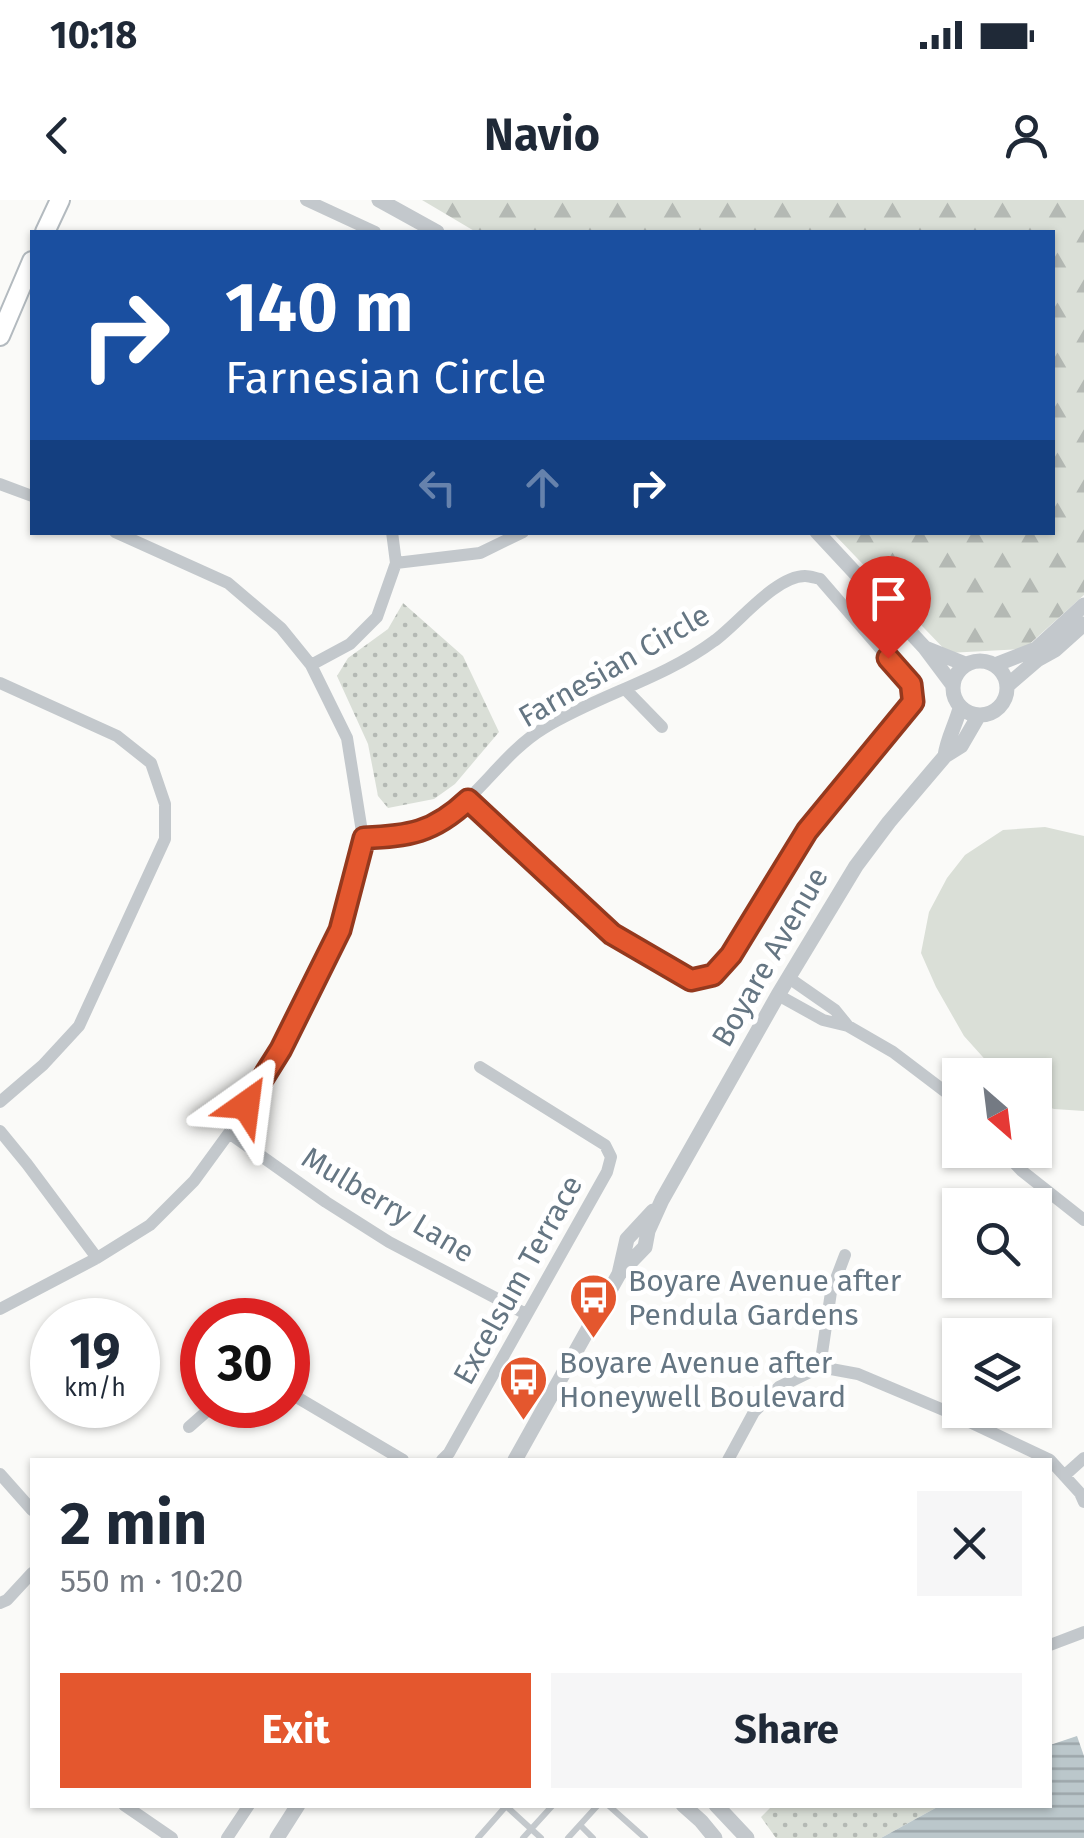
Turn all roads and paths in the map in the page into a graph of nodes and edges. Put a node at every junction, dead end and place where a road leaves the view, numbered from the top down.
1 (59, 200) edge
2 (306, 200) edge
3 (379, 200) edge
4 (46, 230) edge
5 (371, 230) edge
6 (433, 230) edge
7 (30, 266) edge
8 (0, 336) edge
9 (2, 482) edge
10 (30, 495) edge
11 (122, 535) edge
12 (392, 535) edge
13 (516, 535) edge
14 (819, 535) edge
15 (396, 563) junction
16 (1084, 605) edge
17 (1084, 624) edge
18 (926, 648) junction
19 (966, 664) junction
20 (310, 665) junction
21 (995, 665) junction
22 (0, 683) edge
23 (952, 684) junction
24 (1008, 685) junction
25 (625, 689) junction
26 (960, 708) junction
27 (979, 716) junction
28 (662, 728) dead end
29 (946, 756) junction
30 (468, 800) junction
31 (364, 838) junction
32 (789, 978) junction
33 (778, 994) junction
34 (848, 1026) junction
35 (480, 1067) dead end
36 (942, 1089) edge
37 (0, 1102) edge
38 (0, 1131) edge
39 (229, 1132) junction
40 (1019, 1168) edge
41 (1084, 1220) edge
42 (845, 1255) dead end
43 (97, 1258) junction
44 (0, 1309) edge
45 (526, 1314) junction
46 (820, 1367) junction
47 (310, 1405) edge
48 (942, 1409) edge
49 (983, 1428) edge
50 (400, 1458) edge
51 (445, 1458) edge
52 (517, 1458) edge
53 (729, 1458) edge
54 (1046, 1458) edge
55 (1084, 1458) edge
56 (1052, 1462) edge
57 (0, 1474) edge
58 (1065, 1475) junction
59 (1084, 1502) edge
60 (30, 1508) edge
61 (30, 1574) edge
62 (0, 1603) edge
63 (1084, 1632) edge
64 (1052, 1644) edge
65 (128, 1808) edge
66 (247, 1808) edge
67 (296, 1808) edge
68 (505, 1808) edge
69 (509, 1808) edge
70 (550, 1808) edge
71 (595, 1808) edge
72 (611, 1808) edge
73 (687, 1808) edge
74 (719, 1808) edge
75 (580, 1825) junction
76 (531, 1829) junction
77 (172, 1838) edge
78 (228, 1838) edge
79 (277, 1838) edge
80 (478, 1838) edge
81 (523, 1838) edge
82 (541, 1838) edge
83 (568, 1838) edge
84 (594, 1838) edge
85 (646, 1838) edge
86 (715, 1838) edge
87 (747, 1838) edge

1 - 4 main road
2 - 5 street
3 - 6 street
7 - 8 main road
9 - 10 street
11 - 20 street
12 - 15 street
13 - 15 street
14 - 18 street
15 - 20 street
16 - 21 street
17 - 24 street
18 - 19 street
18 - 23 street
19 - 21 street
19 - 23 street
20 - 31 street
21 - 24 street
22 - 37 street
23 - 26 street
24 - 27 street
25 - 28 street
25 - 30 street, Farnesian Circle
25 - 30 street, Farnesian Circle
26 - 27 street
26 - 29 street, Boyare Avenue
27 - 29 street, Boyare Avenue
29 - 32 street, Boyare Avenue
30 - 31 street, Farnesian Circle
31 - 39 street
32 - 33 street, Boyare Avenue
32 - 34 street
33 - 34 street
33 - 52 street, Boyare Avenue
34 - 36 street
35 - 45 street, Excelsum Terrace
38 - 43 street
39 - 43 street
39 - 45 street, Mulberry Lane
40 - 41 street
42 - 46 street
43 - 44 street
45 - 51 street, Excelsum Terrace
46 - 48 street
46 - 53 street
47 - 50 street
49 - 54 street
55 - 58 street
56 - 58 street
57 - 60 street
58 - 59 street
61 - 62 street
63 - 64 street
65 - 77 street
66 - 78 street
67 - 79 street
68 - 80 lane
69 - 76 lane
70 - 76 lane
71 - 75 lane
72 - 85 lane
73 - 86 street
74 - 87 street
75 - 83 lane
75 - 84 lane
76 - 81 lane
76 - 82 lane

